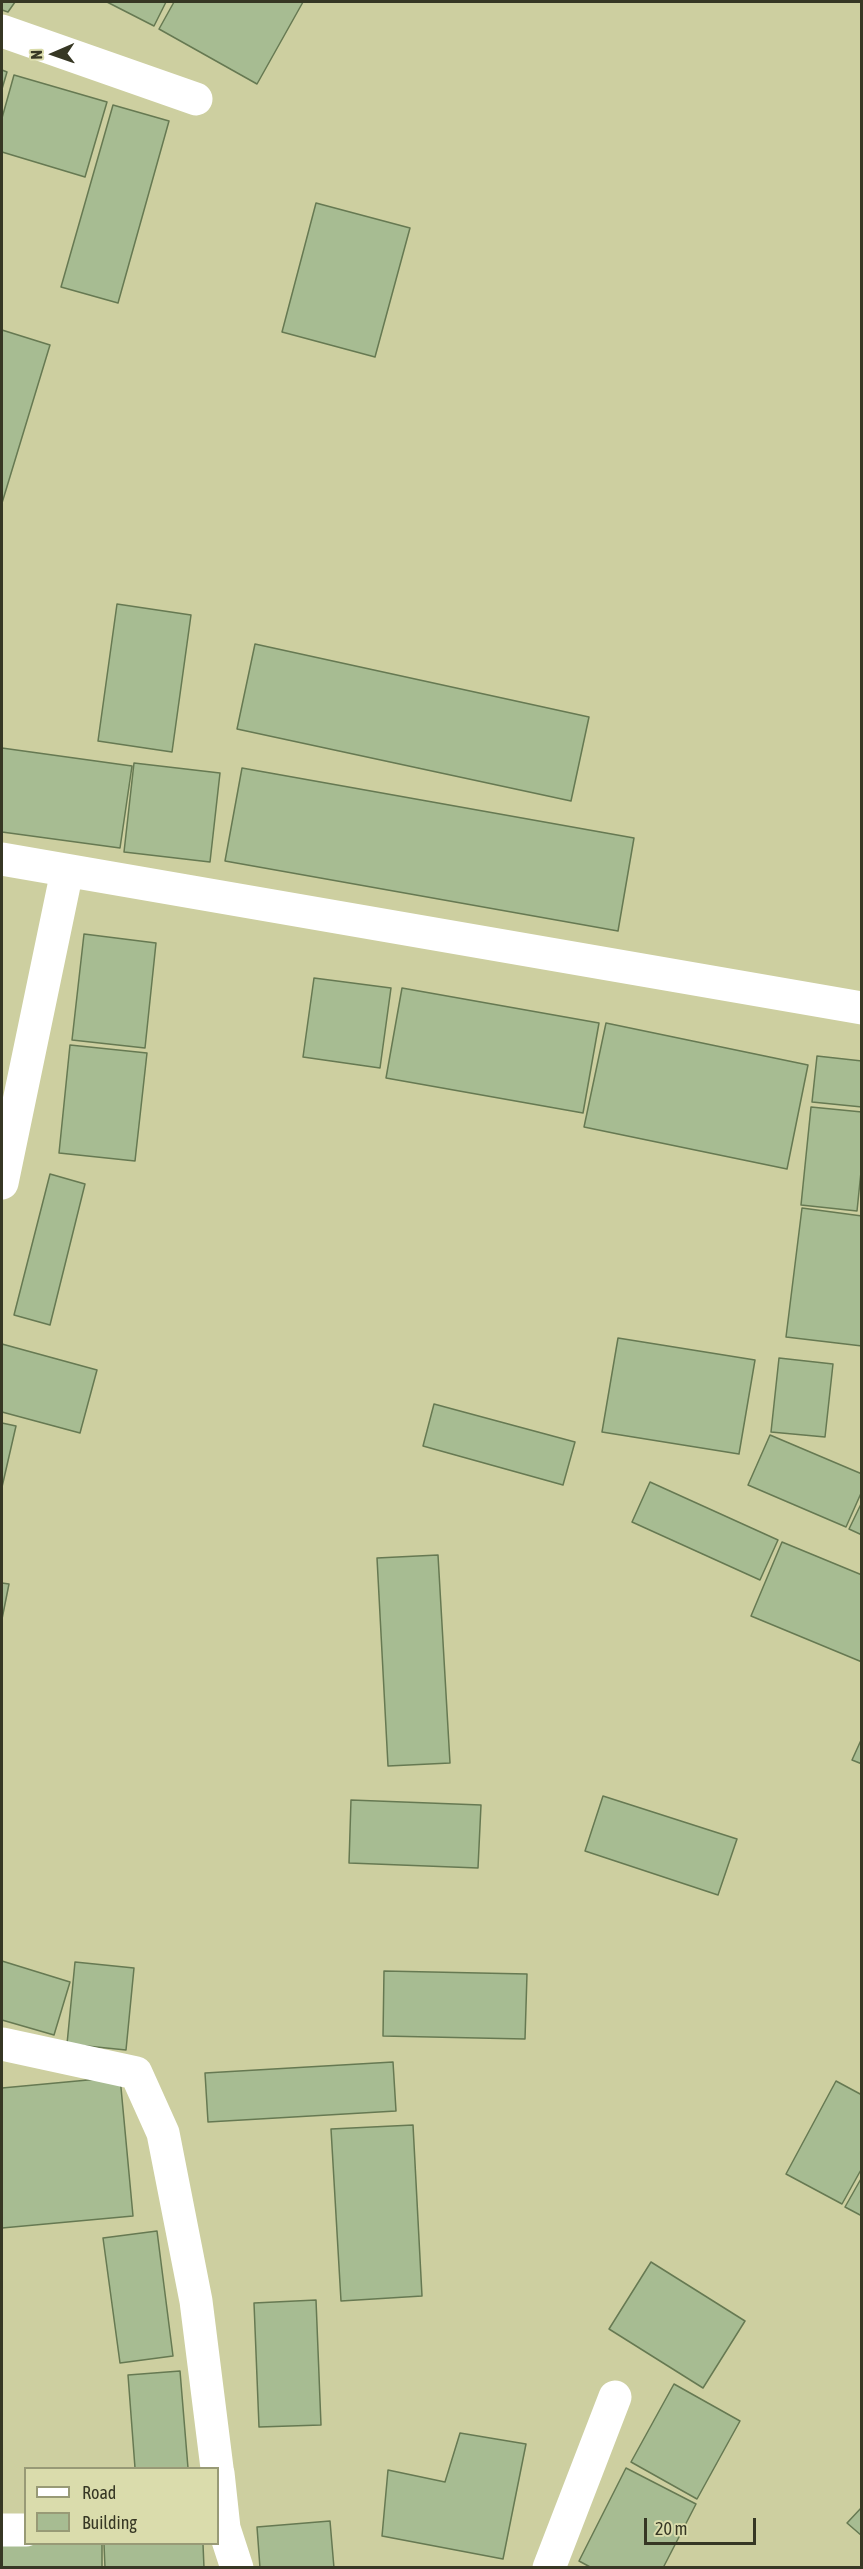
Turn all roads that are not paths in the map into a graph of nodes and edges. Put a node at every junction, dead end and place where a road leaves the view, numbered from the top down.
1 (2, 31) edge
2 (196, 99) dead end
3 (2, 859) edge
4 (67, 872) junction
5 (861, 1008) edge
6 (2, 1183) edge
7 (2, 2044) edge
8 (615, 2397) dead end
9 (217, 2467) edge
10 (219, 2491) edge
11 (221, 2528) edge
12 (24, 2529) edge
13 (2, 2530) edge
14 (237, 2568) edge
15 (549, 2568) edge

1 - 2 street
3 - 4 street
4 - 5 street
4 - 6 street
7 - 9 street
8 - 15 street
10 - 11 street
11 - 14 street
12 - 13 street

